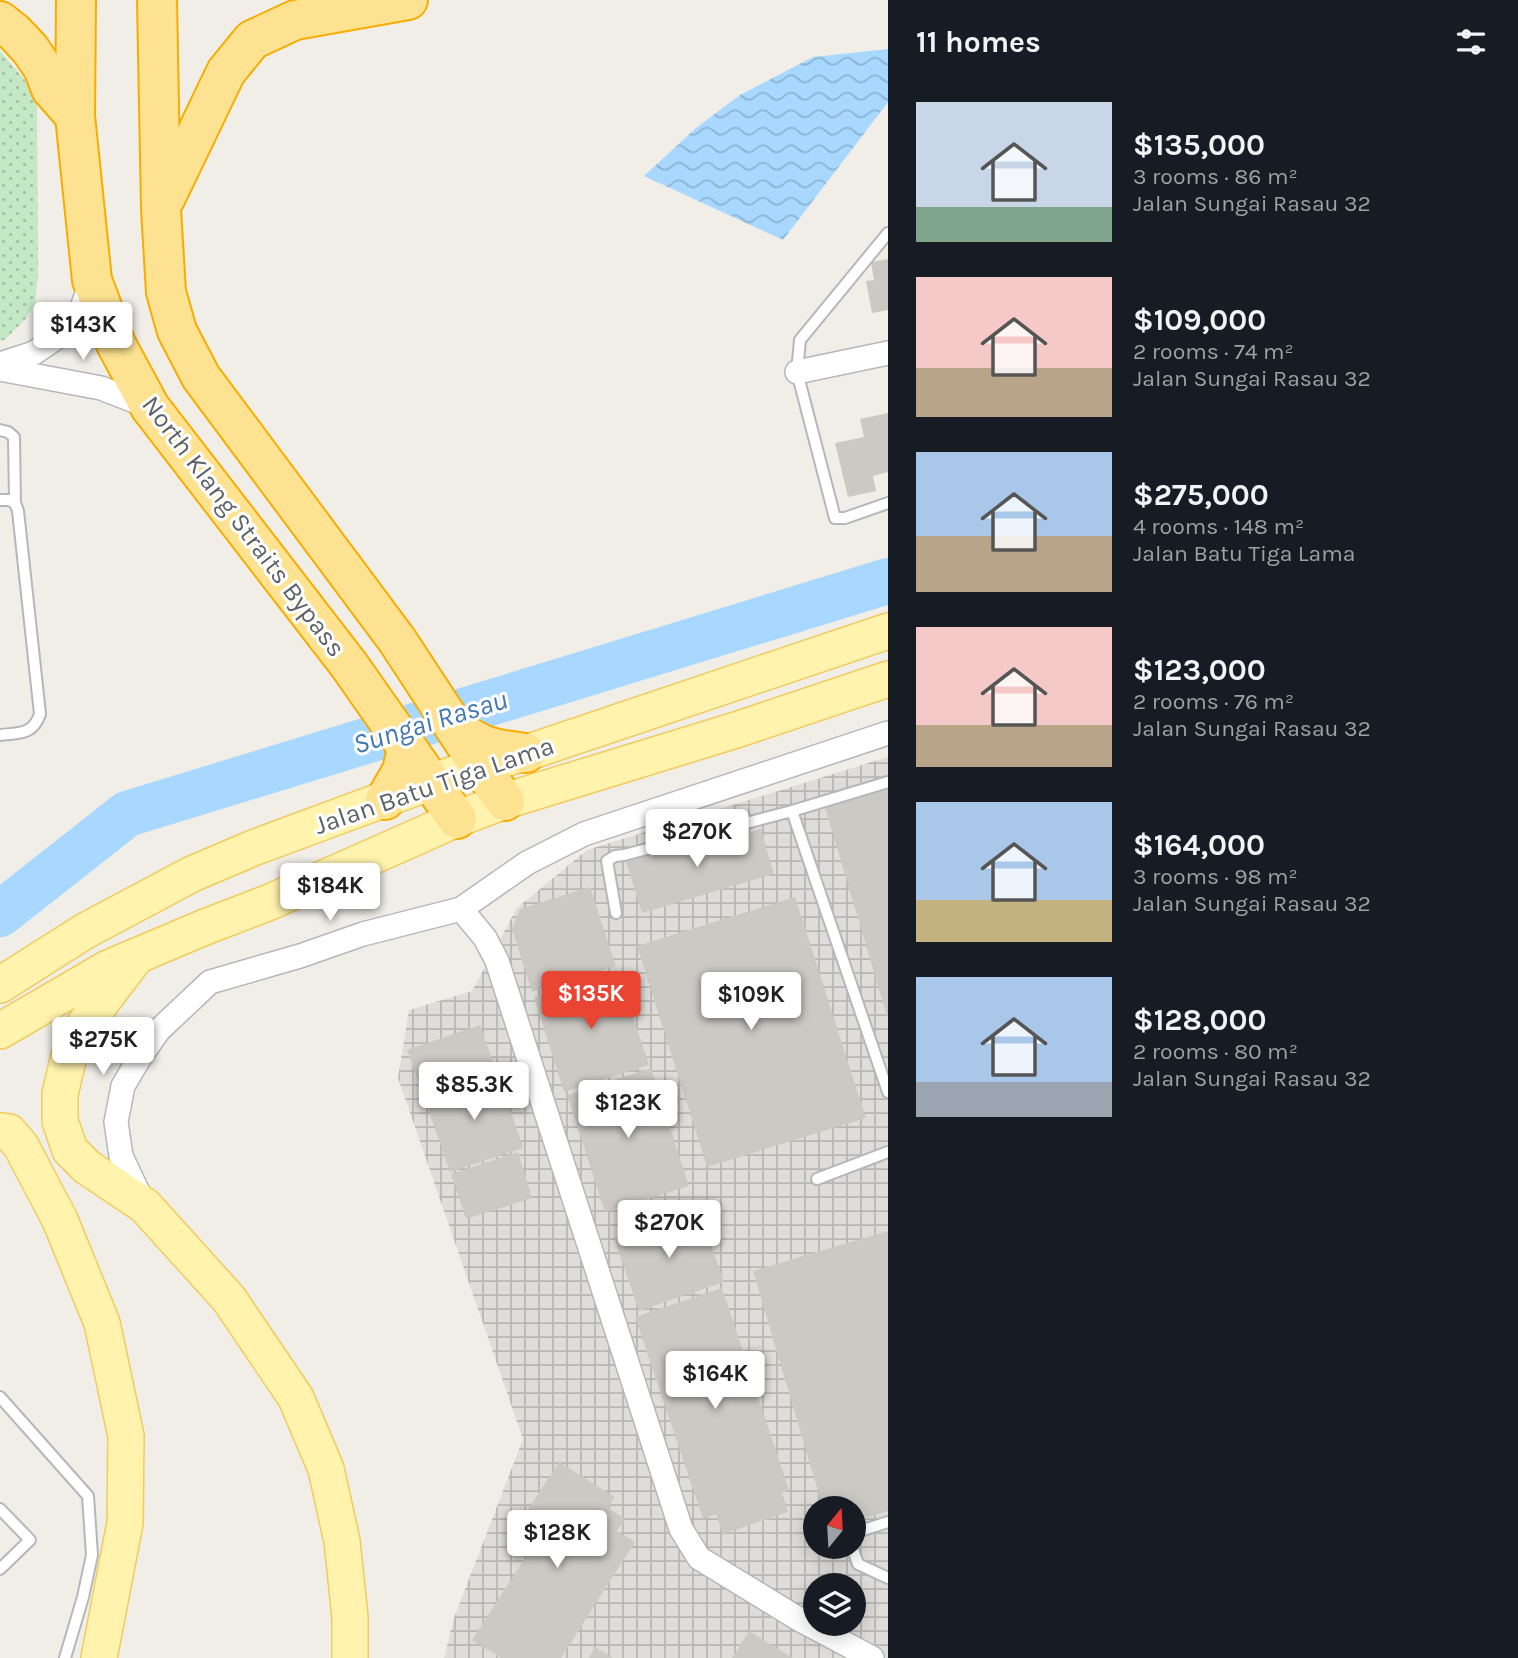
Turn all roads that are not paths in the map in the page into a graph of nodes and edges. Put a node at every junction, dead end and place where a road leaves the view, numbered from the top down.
1 (76, 0) edge
2 (157, 0) edge
3 (408, 0) edge
4 (0, 21) edge
5 (75, 116) junction
6 (161, 209) junction
7 (888, 233) edge
8 (92, 280) junction
9 (888, 353) edge
10 (0, 363) edge
11 (0, 369) edge
12 (797, 372) junction
13 (150, 407) junction
14 (0, 430) edge
15 (0, 500) edge
16 (15, 503) junction
17 (888, 503) edge
18 (888, 631) edge
19 (888, 679) edge
20 (888, 733) edge
21 (0, 735) edge
22 (468, 744) junction
23 (526, 753) joint
24 (408, 773) junction
25 (888, 782) edge
26 (505, 801) junction
27 (792, 811) junction
28 (457, 819) junction
29 (461, 909) junction
30 (616, 913) dead end
31 (137, 956) junction
32 (0, 985) edge
33 (0, 1031) edge
34 (888, 1092) edge
35 (0, 1130) edge
36 (888, 1152) edge
37 (817, 1179) dead end
38 (145, 1206) junction
39 (0, 1396) edge
40 (0, 1509) edge
41 (888, 1522) edge
42 (866, 1529) edge
43 (856, 1559) edge
44 (0, 1569) edge
45 (888, 1578) edge
46 (65, 1658) edge
47 (99, 1658) edge
48 (351, 1658) edge
49 (872, 1658) edge

1 - 5 highway, North Klang Straits Bypass
2 - 6 highway, North Klang Straits Bypass
3 - 6 highway
4 - 5 highway
5 - 8 highway, North Klang Straits Bypass
6 - 22 highway, North Klang Straits Bypass
7 - 12 lane
8 - 10 street
8 - 13 highway, North Klang Straits Bypass
9 - 12 street
11 - 13 street
12 - 17 lane
13 - 24 highway, North Klang Straits Bypass
14 - 16 lane
15 - 16 lane
16 - 21 lane
18 - 23 main road, Jalan Batu Tiga Lama
19 - 26 main road, Jalan Batu Tiga Lama
20 - 29 street
22 - 23 highway
22 - 24 main road, Jalan Batu Tiga Lama
22 - 26 highway, North Klang Straits Bypass
24 - 28 highway, North Klang Straits Bypass
24 - 32 main road, Jalan Batu Tiga Lama
25 - 27 lane
26 - 28 main road, Jalan Batu Tiga Lama
27 - 30 lane
27 - 34 lane
28 - 31 main road, Jalan Batu Tiga Lama
29 - 38 street
29 - 49 street
31 - 33 main road, Jalan Batu Tiga Lama
31 - 38 main road
35 - 47 main road
36 - 37 lane
38 - 48 main road
39 - 46 lane
40 - 44 lane
41 - 42 lane
43 - 45 lane

